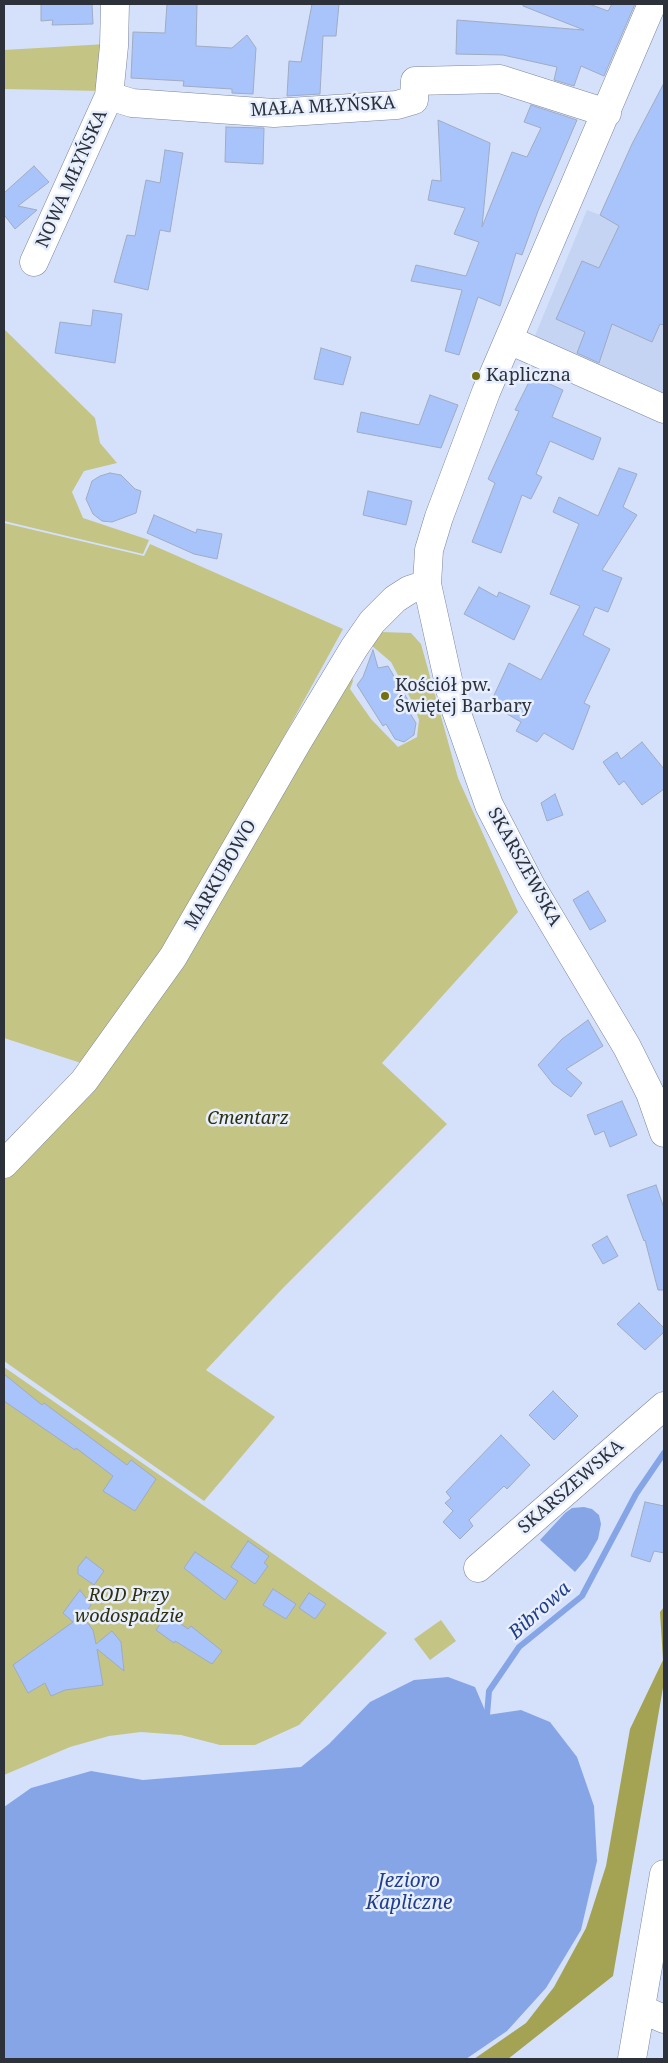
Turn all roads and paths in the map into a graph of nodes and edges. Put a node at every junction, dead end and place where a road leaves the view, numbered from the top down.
1 (115, 4) edge
2 (652, 4) edge
3 (109, 96) junction
4 (607, 113) junction
5 (34, 262) dead end
6 (509, 340) junction
7 (664, 408) edge
8 (427, 584) junction
9 (664, 1133) edge
10 (4, 1164) edge
11 (664, 1406) edge
12 (478, 1568) dead end
13 (664, 1874) edge
14 (653, 2014) edge
15 (632, 2059) edge

1 - 3 street
2 - 4 street
3 - 4 street, MAŁA MŁYŃSKA
3 - 5 street, NOWA MŁYŃSKA
4 - 6 street
6 - 7 street
6 - 8 street
8 - 9 street, SKARSZEWSKA
8 - 10 street, MARKUBOWO
11 - 12 street, SKARSZEWSKA
13 - 14 street
14 - 15 street

